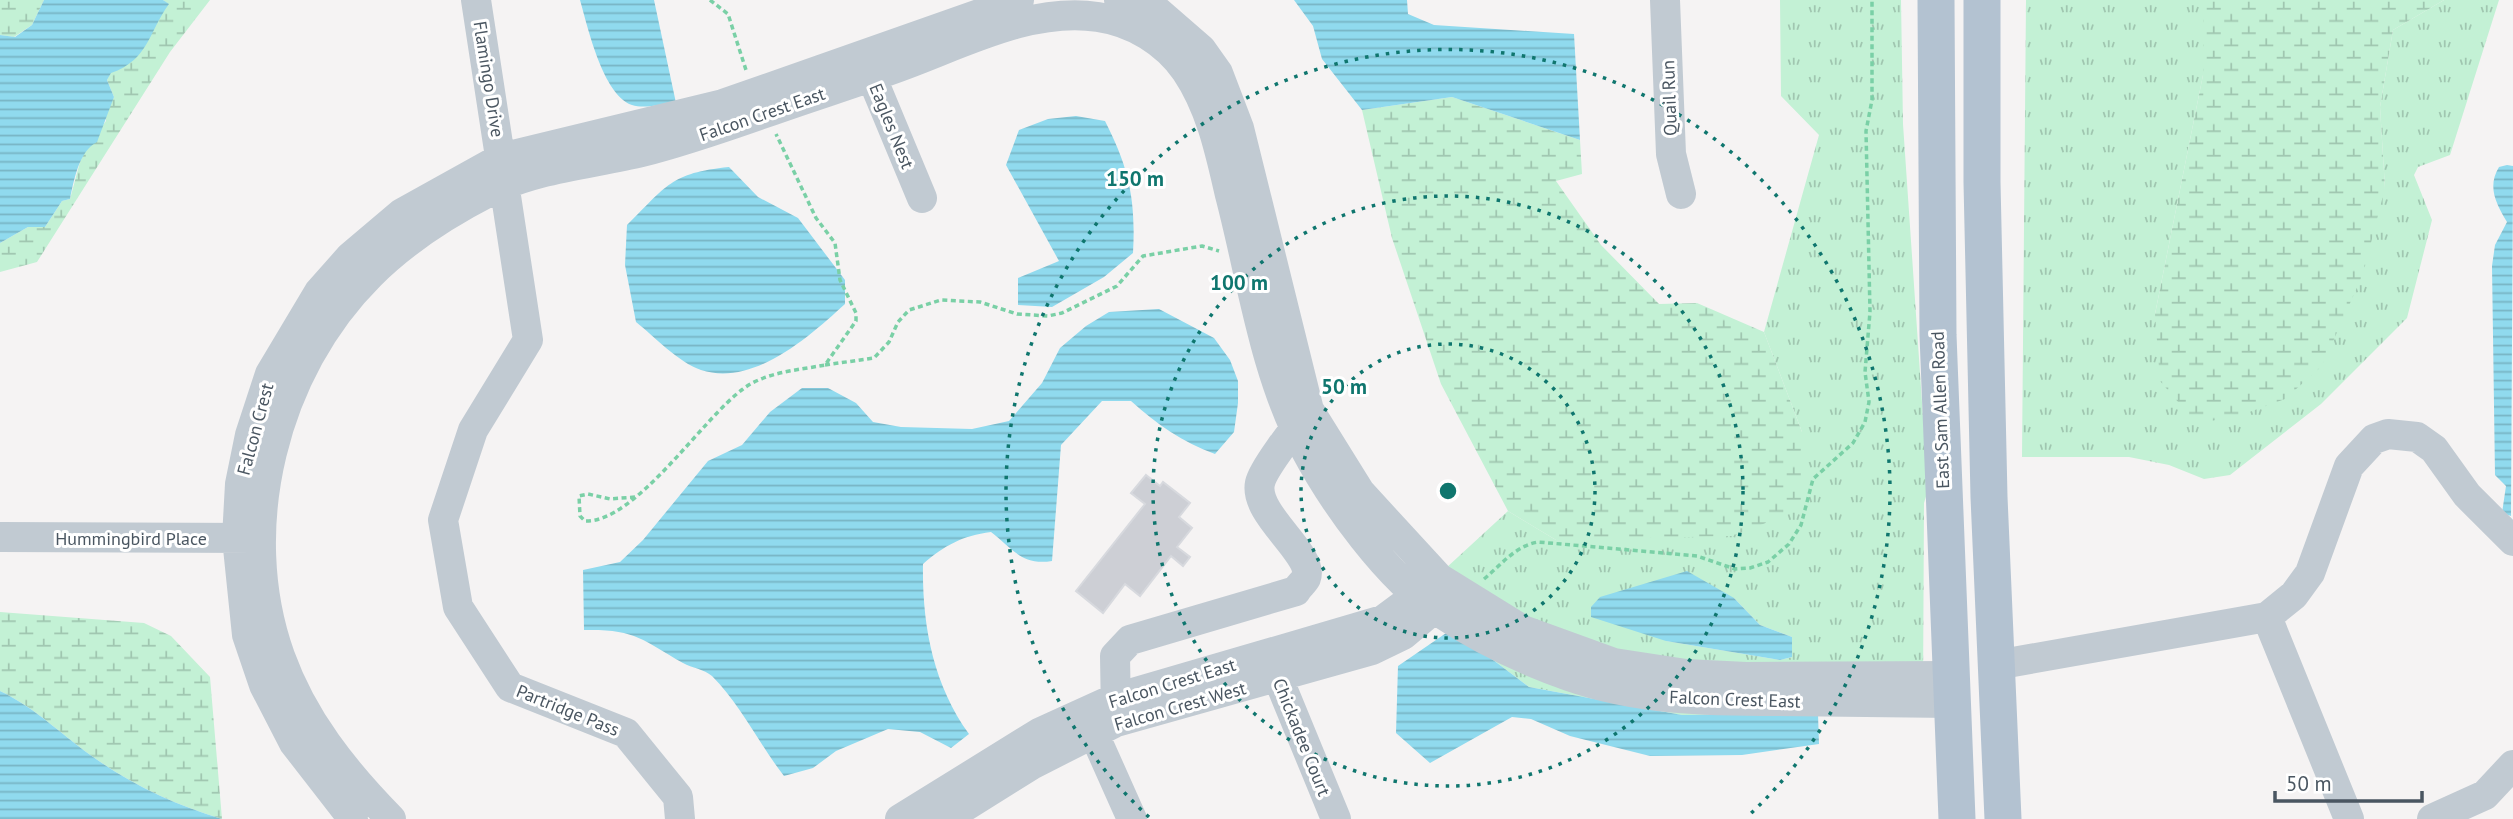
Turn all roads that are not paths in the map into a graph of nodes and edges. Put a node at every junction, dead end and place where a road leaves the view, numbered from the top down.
1 (477, 0) edge
2 (1119, 0) edge
3 (1665, 0) edge
4 (1936, 0) edge
5 (1982, 0) edge
6 (1016, 6) edge
7 (1153, 13) edge
8 (867, 65) junction
9 (503, 171) junction
10 (1681, 194) dead end
11 (1243, 196) junction
12 (922, 198) dead end
13 (1302, 419) junction
14 (0, 537) edge
15 (249, 538) junction
16 (2513, 541) edge
17 (1441, 593) junction
18 (2267, 617) junction
19 (1996, 665) junction
20 (1273, 666) junction
21 (1952, 689) junction
22 (1102, 717) junction
23 (306, 737) junction
24 (2513, 765) edge
25 (353, 819) edge
26 (391, 819) edge
27 (680, 819) edge
28 (900, 819) edge
29 (945, 819) edge
30 (1132, 819) edge
31 (1336, 819) edge
32 (1957, 819) edge
33 (2003, 819) edge
34 (2349, 819) edge
35 (2432, 819) edge

1 - 9 street, Flamingo Drive
2 - 7 street, Falcon Crest East
3 - 10 street, Quail Run
4 - 21 main road, East Sam Allen Road
5 - 19 main road
6 - 7 street, Falcon Crest East
6 - 8 street, Falcon Crest East
7 - 11 street, Falcon Crest East
8 - 9 street, Falcon Crest East
8 - 12 street, Eagles Nest
9 - 15 street, Falcon Crest
9 - 27 street, Partridge Pass
11 - 13 street, Falcon Crest East
11 - 13 street, Falcon Crest East
13 - 17 street, Falcon Crest East
13 - 22 street
14 - 15 street, Hummingbird Place
15 - 23 street, Falcon Crest
16 - 18 street
17 - 20 street, Falcon Crest West
17 - 21 street, Falcon Crest East
18 - 19 street
18 - 34 street
19 - 33 main road
20 - 22 street, Falcon Crest West
20 - 31 street, Chickadee Court
21 - 32 main road, East Sam Allen Road
22 - 28 street
22 - 29 street, Falcon Crest West
22 - 30 street
23 - 25 street, Falcon Crest
23 - 26 street
24 - 35 street

